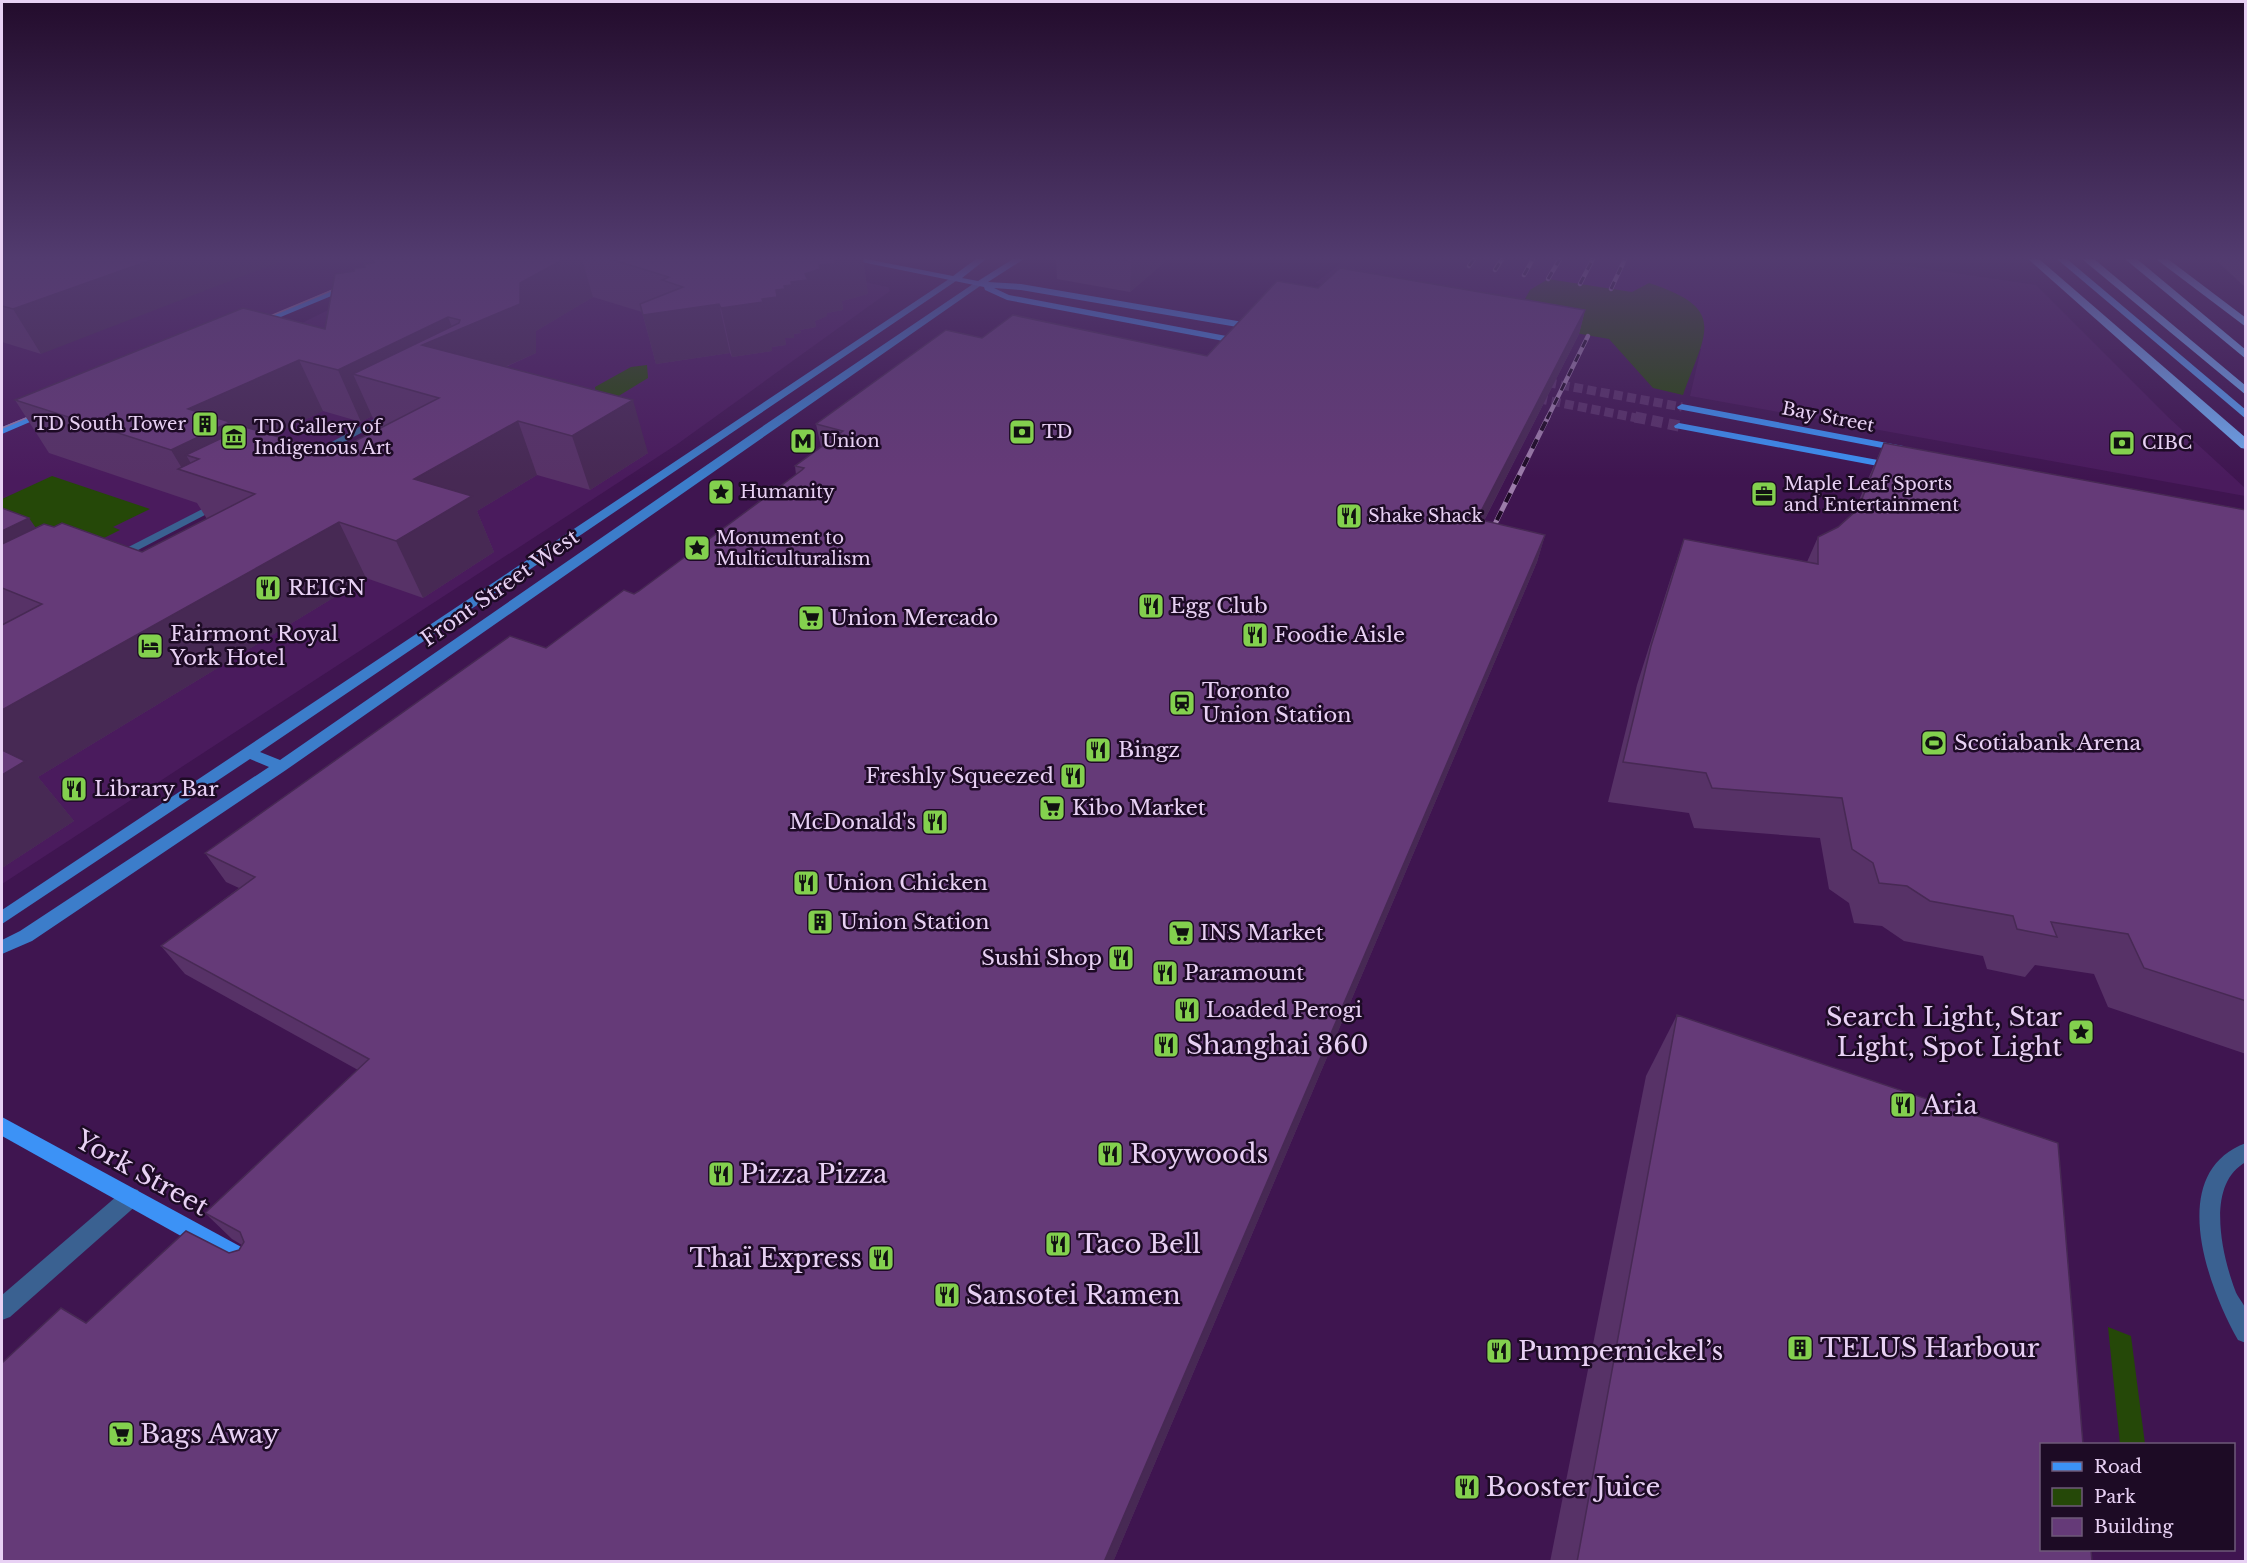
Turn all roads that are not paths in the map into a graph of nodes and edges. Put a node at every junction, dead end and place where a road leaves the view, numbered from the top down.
1 (875, 332) edge
2 (909, 332) edge
3 (1191, 332) edge
4 (2116, 332) edge
5 (2146, 332) edge
6 (2174, 332) edge
7 (2217, 332) edge
8 (1234, 340) edge
9 (2246, 356) edge
10 (2246, 392) edge
11 (407, 406) edge
12 (1682, 407) tunnel mouth
13 (55, 409) edge
14 (2246, 416) edge
15 (744, 419) junction
16 (770, 426) junction
17 (1679, 426) tunnel mouth
18 (2, 431) edge
19 (2246, 445) edge
20 (1909, 451) edge
21 (298, 463) edge
22 (1902, 467) edge
23 (234, 496) edge
24 (106, 562) edge
25 (417, 641) junction
26 (447, 651) junction
27 (248, 753) junction
28 (281, 766) junction
29 (2, 918) edge
30 (2, 947) edge
31 (2, 1126) edge
32 (2246, 1152) edge
33 (131, 1197) junction
34 (257, 1267) edge
35 (2, 1310) edge
36 (2246, 1332) edge

1 - 15 main road, Front Street West
2 - 16 main road, Front Street West
3 - 8 main road
4 - 19 highway
5 - 14 highway
6 - 10 highway
7 - 9 highway
11 - 21 street
12 - 20 main road, Bay Street
13 - 18 main road
15 - 16 main road
15 - 25 main road, Front Street West
16 - 26 main road, Front Street West
17 - 22 main road, Bay Street
23 - 24 street
25 - 26 main road
25 - 27 main road, Front Street West
26 - 28 main road, Front Street West
27 - 28 main road
27 - 29 main road, Front Street West
28 - 30 main road, Front Street West
31 - 33 main road, York Street
32 - 36 street
33 - 34 main road, York Street
33 - 35 street

